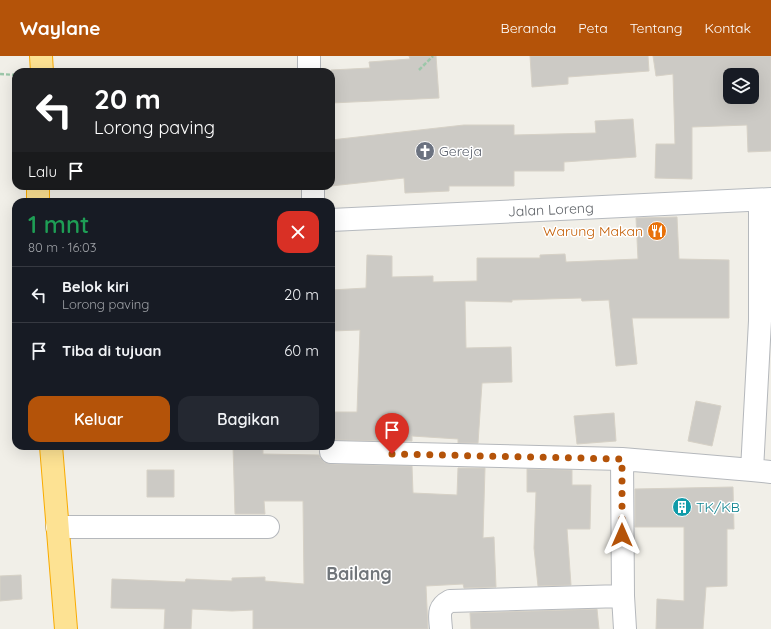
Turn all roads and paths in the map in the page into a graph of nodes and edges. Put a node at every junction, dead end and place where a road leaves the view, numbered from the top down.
1 (41, 56) edge
2 (309, 56) edge
3 (433, 56) edge
4 (42, 68) edge
5 (310, 68) edge
6 (419, 70) dead end
7 (0, 74) edge
8 (12, 75) edge
9 (766, 200) edge
10 (335, 220) edge
11 (51, 450) edge
12 (331, 452) dead end
13 (622, 459) junction
14 (761, 471) edge
15 (57, 527) junction
16 (268, 527) dead end
17 (623, 596) junction
18 (66, 629) edge
19 (441, 629) edge
20 (625, 629) edge

1 - 4 highway
2 - 5 street
3 - 6 path
7 - 8 path
9 - 10 street, Jalan Loreng
9 - 14 street
11 - 15 highway
12 - 13 street
13 - 14 street
13 - 17 street
15 - 16 street
15 - 18 highway
17 - 19 street
17 - 20 street

